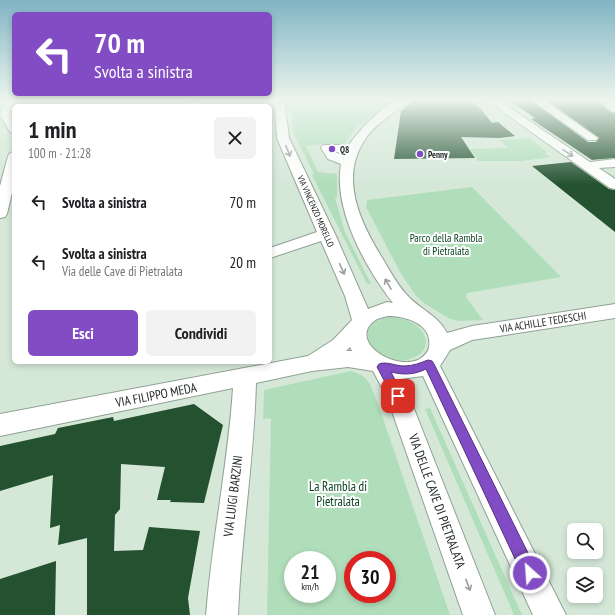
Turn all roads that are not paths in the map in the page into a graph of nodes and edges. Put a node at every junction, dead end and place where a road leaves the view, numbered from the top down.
1 (282, 128) edge
2 (370, 128) edge
3 (532, 128) edge
4 (577, 128) edge
5 (12, 129) edge
6 (1, 130) edge
7 (592, 138) dead end
8 (12, 161) edge
9 (615, 163) edge
10 (587, 166) junction
11 (4, 183) edge
12 (615, 185) edge
13 (0, 214) edge
14 (327, 234) junction
15 (272, 252) edge
16 (615, 311) edge
17 (422, 318) junction
18 (359, 325) junction
19 (472, 333) junction
20 (434, 355) junction
21 (312, 363) junction
22 (379, 365) junction
23 (245, 377) junction
24 (0, 425) edge
25 (222, 615) edge
26 (479, 615) edge
27 (550, 615) edge

1 -> 14 street, VIA VINCENZO MORELLO
17 -> 2 street
3 -> 10 street
4 - 7 street
5 - 6 street
8 - 11 street
9 - 10 street
10 - 12 street
11 - 13 street
14 - 15 street
14 -> 18 street, VIA VINCENZO MORELLO
16 - 19 street, VIA ACHILLE TEDESCHI
17 - 18 street
17 - 19 street, VIA ACHILLE TEDESCHI
17 - 20 street
18 - 21 street, VIA FILIPPO MEDA
18 - 22 street
19 - 20 street, VIA ACHILLE TEDESCHI
20 - 22 street
20 - 27 street
21 - 22 street, VIA FILIPPO MEDA
21 - 23 street, VIA FILIPPO MEDA
22 -> 26 street, VIA DELLE CAVE DI PIETRALATA
23 - 24 street, VIA FILIPPO MEDA
23 - 25 street, VIA LUIGI BARZINI

